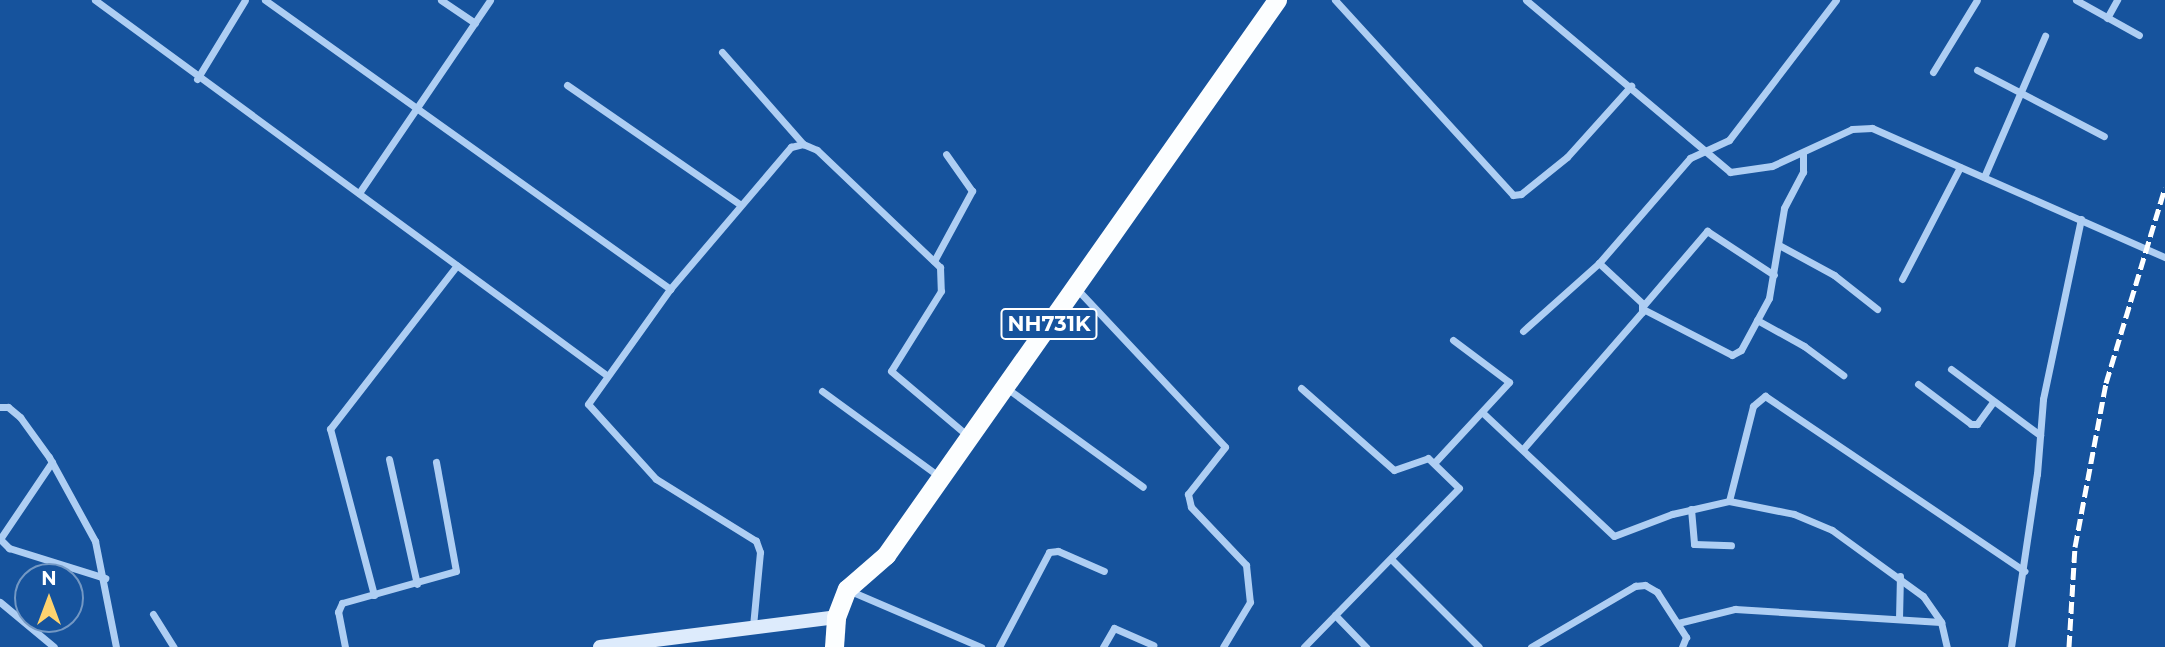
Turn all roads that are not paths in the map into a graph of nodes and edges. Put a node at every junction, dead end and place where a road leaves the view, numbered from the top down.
1 (95, 0) edge
2 (246, 0) edge
3 (265, 0) edge
4 (441, 0) edge
5 (490, 0) edge
6 (1277, 0) edge
7 (1335, 0) edge
8 (1526, 0) edge
9 (1836, 0) edge
10 (2076, 0) edge
11 (2117, 0) edge
12 (1974, 1) edge
13 (2107, 18) junction
14 (475, 23) junction
15 (2139, 35) dead end
16 (2045, 36) dead end
17 (722, 52) dead end
18 (1977, 71) dead end
19 (1933, 72) dead end
20 (197, 79) junction
21 (567, 85) dead end
22 (1631, 86) junction
23 (2019, 93) junction
24 (417, 108) junction
25 (2104, 136) dead end
26 (803, 144) junction
27 (1706, 152) junction
28 (1803, 153) junction
29 (946, 154) dead end
30 (1960, 167) junction
31 (1984, 177) junction
32 (359, 193) junction
33 (741, 205) junction
34 (2081, 219) junction
35 (1779, 244) junction
36 (2165, 257) edge
37 (934, 261) junction
38 (1599, 263) junction
39 (457, 265) junction
40 (1774, 275) junction
41 (1902, 279) dead end
42 (1074, 286) junction
43 (670, 289) junction
44 (1643, 307) junction
45 (1877, 309) dead end
46 (1757, 320) junction
47 (1523, 331) dead end
48 (1453, 340) dead end
49 (1951, 369) dead end
50 (605, 374) junction
51 (1843, 375) dead end
52 (1918, 384) dead end
53 (1004, 386) junction
54 (1301, 388) dead end
55 (822, 391) dead end
56 (1993, 402) junction
57 (0, 407) edge
58 (1484, 414) junction
59 (2040, 435) junction
60 (968, 436) junction
61 (1523, 449) junction
62 (388, 459) dead end
63 (52, 462) junction
64 (436, 462) dead end
65 (1435, 462) junction
66 (940, 478) junction
67 (1143, 487) dead end
68 (1729, 500) junction
69 (1692, 509) junction
70 (0, 539) edge
71 (1731, 545) dead end
72 (1391, 559) junction
73 (2024, 571) junction
74 (1104, 572) dead end
75 (1900, 576) junction
76 (105, 578) junction
77 (417, 584) junction
78 (847, 589) junction
79 (374, 595) junction
80 (0, 602) edge
81 (153, 614) dead end
82 (1335, 615) junction
83 (836, 617) junction
84 (1899, 619) junction
85 (1941, 622) junction
86 (1678, 624) junction
87 (753, 626) junction
88 (1153, 645) dead end
89 (54, 647) edge
90 (116, 647) edge
91 (174, 647) edge
92 (345, 647) edge
93 (600, 647) edge
94 (834, 647) edge
95 (981, 647) edge
96 (999, 647) edge
97 (1103, 647) edge
98 (1223, 647) edge
99 (1304, 647) edge
100 (1366, 647) edge
101 (1479, 647) edge
102 (1531, 647) edge
103 (1682, 647) edge
104 (1947, 647) edge
105 (2011, 647) edge

1 - 20 street
2 - 20 street
3 - 24 street
4 - 14 street
5 - 14 street
6 - 42 highway, NH731K
7 - 22 street
8 - 22 street
9 - 27 street
10 - 13 street
11 - 13 street
12 - 19 street
13 - 15 street
14 - 24 street
16 - 23 street
17 - 26 street
18 - 23 street
20 - 32 street
21 - 33 street
22 - 27 street
23 - 25 street
23 - 31 street
24 - 32 street
24 - 43 street
26 - 33 street
26 - 37 street
27 - 28 street
27 - 38 street
28 - 30 street
28 - 35 street
29 - 37 street
30 - 31 street
30 - 41 street
31 - 34 street
32 - 39 street
33 - 43 street
34 - 36 street
34 - 59 street
35 - 40 street
35 - 45 street
37 - 60 street
38 - 44 street
38 - 47 street
39 - 50 street
39 - 79 street
40 - 44 street
40 - 46 street
42 - 53 highway, NH731K
42 - 98 street
43 - 50 street
44 - 46 street
44 - 61 street
46 - 51 street
48 - 58 street
49 - 56 street
50 - 87 street
52 - 56 street
53 - 60 highway, NH731K
53 - 67 street
54 - 65 street
55 - 66 street
56 - 59 street
57 - 63 street
58 - 61 street
58 - 65 street
59 - 73 street
60 - 66 highway, NH731K
61 - 69 street
62 - 77 street
63 - 70 street
63 - 76 street
64 - 77 street
65 - 72 street
66 - 78 highway, NH731K
68 - 69 street
68 - 73 street
68 - 75 street
69 - 71 street
70 - 76 street
72 - 82 street
72 - 101 street
73 - 105 street
74 - 96 street
75 - 84 street
75 - 85 street
76 - 90 street
77 - 79 street
78 - 83 highway
78 - 95 street
79 - 92 street
80 - 89 street
81 - 91 street
82 - 99 street
82 - 100 street
83 - 87 main road
83 - 94 highway
84 - 85 street
84 - 86 street
85 - 104 street
86 - 102 street
86 - 103 street
87 - 93 main road
88 - 97 street

